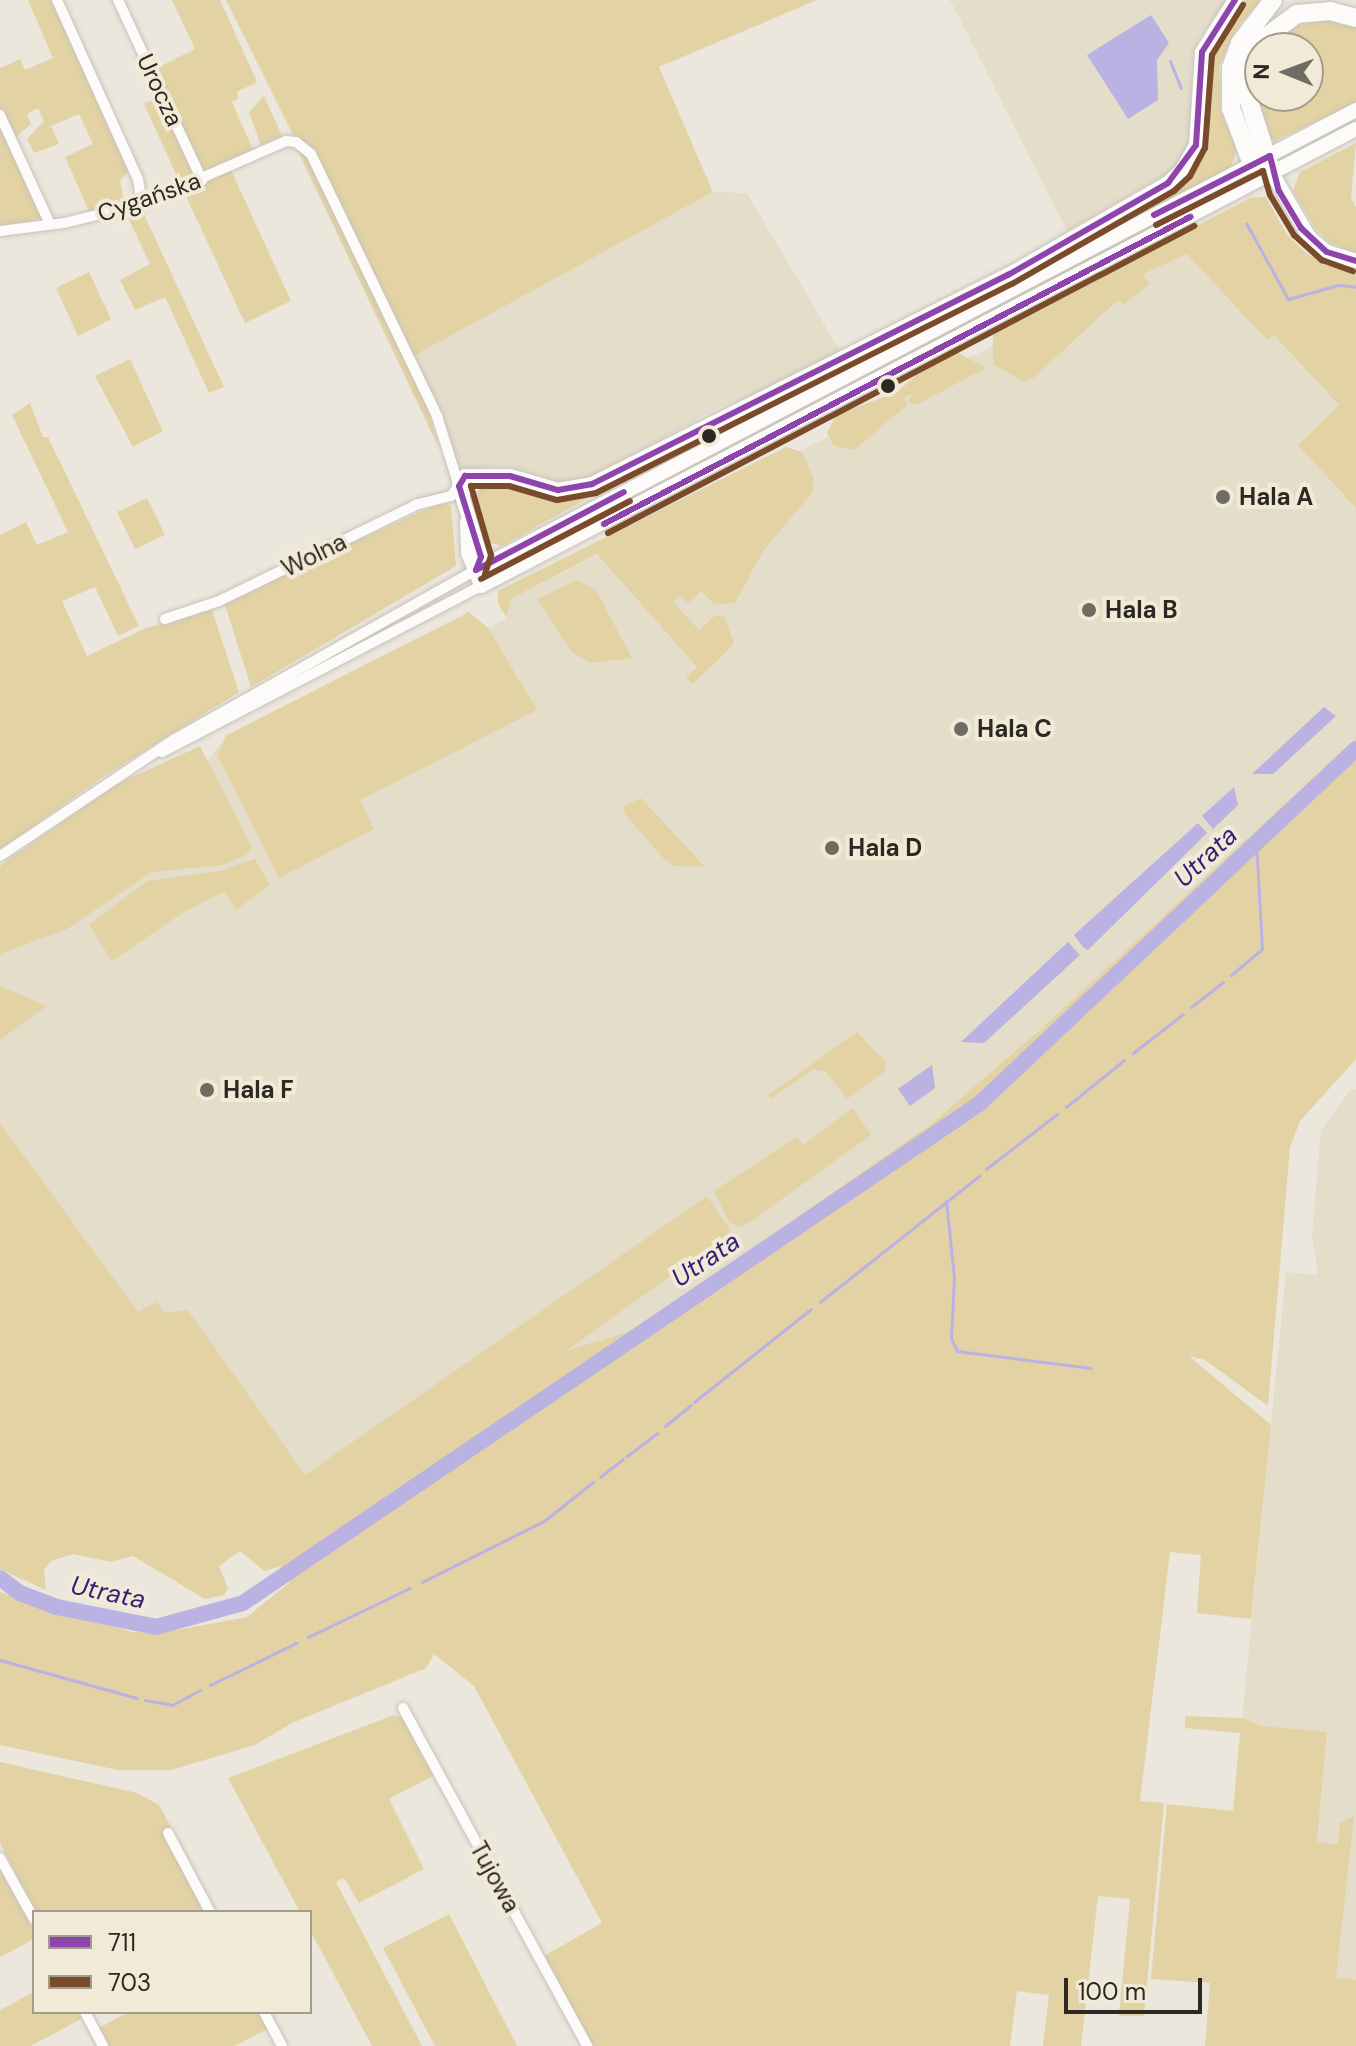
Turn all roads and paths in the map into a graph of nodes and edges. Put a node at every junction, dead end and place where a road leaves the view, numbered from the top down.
1 (57, 0) edge
2 (118, 0) edge
3 (1235, 0) edge
4 (1273, 0) edge
5 (1356, 18) edge
6 (1356, 110) edge
7 (0, 115) edge
8 (1356, 129) edge
9 (1252, 164) junction
10 (1271, 165) junction
11 (202, 180) junction
12 (142, 204) junction
13 (50, 224) junction
14 (0, 231) edge
15 (1356, 261) edge
16 (459, 486) junction
17 (476, 570) junction
18 (481, 586) junction
19 (165, 619) dead end
20 (160, 752) junction
21 (0, 856) edge
22 (403, 1708) dead end
23 (168, 1833) dead end
24 (0, 1858) edge
25 (209, 1910) edge
26 (32, 1915) edge
27 (86, 2014) edge
28 (265, 2014) edge
29 (103, 2046) edge
30 (282, 2046) edge
31 (587, 2046) edge

1 - 12 street
2 - 11 street, Urocza
3 - 16 street
4 - 9 highway
5 - 10 highway
6 - 10 street
7 - 13 street
8 - 10 street
9 - 10 street
9 - 17 street
10 - 15 street
10 - 18 street
11 - 12 street, Cygańska
11 - 16 street, Cygańska
12 - 13 street, Cygańska
13 - 14 street, Cygańska
16 - 17 street
16 - 19 street, Wolna
17 - 18 street
17 - 20 street
18 - 20 street
20 - 21 street
22 - 31 street, Tujowa
23 - 25 street
24 - 26 street
27 - 29 street
28 - 30 street

